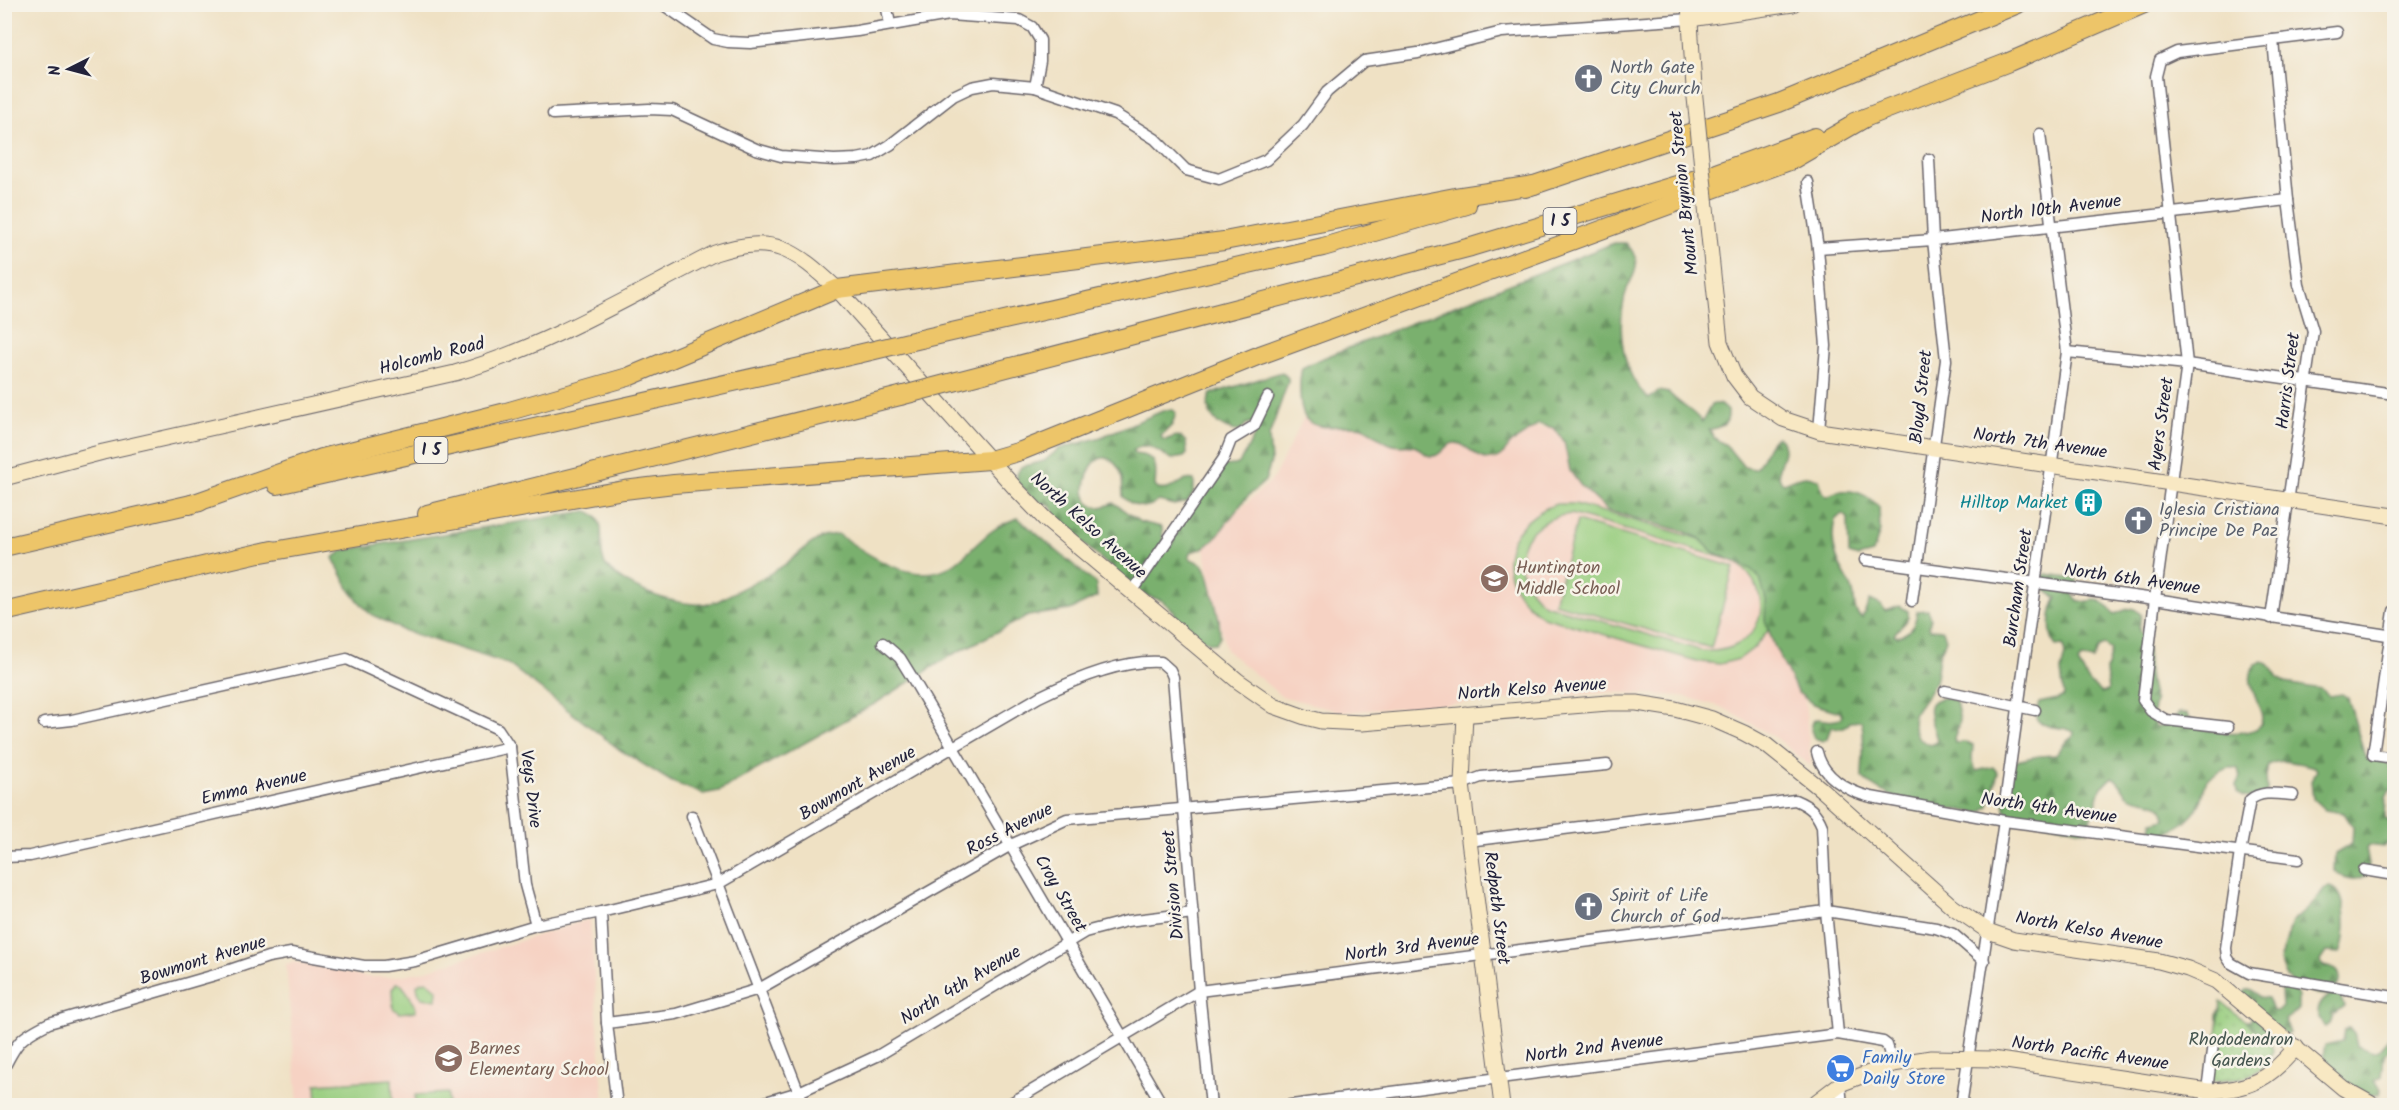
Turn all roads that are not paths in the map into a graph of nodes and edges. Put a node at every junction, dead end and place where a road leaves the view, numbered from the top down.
1 (662, 4) edge
2 (886, 4) edge
3 (1793, 4) edge
4 (2018, 4) edge
5 (2144, 4) edge
6 (1689, 12) edge
7 (890, 24) junction
8 (2337, 32) dead end
9 (2273, 40) junction
10 (1035, 87) junction
11 (553, 114) dead end
12 (1865, 118) junction
13 (2040, 134) dead end
14 (1929, 159) dead end
15 (1808, 183) dead end
16 (1534, 185) junction
17 (2288, 200) junction
18 (2172, 213) junction
19 (2051, 226) junction
20 (1933, 240) junction
21 (1818, 248) junction
22 (837, 289) junction
23 (1720, 342) joint
24 (2067, 352) junction
25 (2187, 364) junction
26 (2308, 381) junction
27 (2394, 394) edge
28 (1268, 397) dead end
29 (1819, 431) junction
30 (1934, 448) junction
31 (990, 459) junction
32 (2053, 465) junction
33 (4, 478) edge
34 (2171, 482) junction
35 (2290, 499) junction
36 (189, 505) junction
37 (2394, 516) edge
38 (4, 547) edge
39 (262, 553) junction
40 (1865, 560) dead end
41 (1918, 567) junction
42 (2036, 584) junction
43 (1132, 592) junction
44 (2155, 599) junction
45 (1912, 601) dead end
46 (2394, 611) edge
47 (4, 612) edge
48 (2271, 618) junction
49 (2393, 636) edge
50 (883, 644) dead end
51 (1165, 665) joint
52 (1945, 691) dead end
53 (2018, 706) junction
54 (2035, 710) dead end
55 (1465, 714) junction
56 (44, 723) dead end
57 (2228, 727) dead end
58 (510, 747) junction
59 (953, 748) junction
60 (1817, 752) dead end
61 (2394, 758) edge
62 (1607, 765) dead end
63 (1462, 784) junction
64 (2293, 795) dead end
65 (2006, 796) dead end
66 (1184, 808) junction
67 (693, 816) dead end
68 (2004, 821) junction
69 (1468, 841) junction
70 (1011, 845) junction
71 (2240, 852) junction
72 (4, 857) edge
73 (2298, 859) dead end
74 (2364, 870) dead end
75 (2394, 875) edge
76 (718, 884) junction
77 (1826, 911) junction
78 (601, 912) junction
79 (1193, 913) junction
80 (536, 925) junction
81 (1988, 931) junction
82 (1068, 941) junction
83 (1482, 956) junction
84 (1984, 961) junction
85 (759, 989) junction
86 (1199, 991) junction
87 (2394, 997) edge
88 (607, 1023) junction
89 (1838, 1034) junction
90 (1123, 1036) junction
91 (2213, 1043) dead end
92 (2296, 1047) junction
93 (1969, 1057) junction
94 (1893, 1064) junction
95 (4, 1068) edge
96 (1499, 1078) junction
97 (1840, 1084) junction
98 (799, 1092) junction
99 (2206, 1098) edge
100 (617, 1106) edge
101 (752, 1106) edge
102 (804, 1106) edge
103 (1006, 1106) edge
104 (1163, 1106) edge
105 (1211, 1106) edge
106 (1284, 1106) edge
107 (1502, 1106) edge
108 (1811, 1106) edge
109 (1842, 1106) edge
110 (1961, 1106) edge
111 (2375, 1106) edge

1 - 7 street
2 - 7 street
3 - 6 street
4 - 16 highway, I 5
5 - 12 highway, I 5
6 - 10 street
6 - 23 street, Mount Brynion Street, bridge
7 - 10 street
8 - 9 street
9 - 17 street, Harris Street
9 - 18 street, Ayers Street
10 - 11 street
12 - 31 highway
12 - 39 highway, I 5, bridge
13 - 19 street, Burcham Street
14 - 20 street, Bloyd Street
15 - 21 street
16 - 22 highway
16 - 36 highway, I 5, bridge
17 - 18 street, North 10th Avenue
17 - 26 street, Harris Street
18 - 19 street, North 10th Avenue
18 - 25 street, Ayers Street
19 - 20 street, North 10th Avenue
19 - 24 street, Burcham Street
20 - 21 street, North 10th Avenue
20 - 30 street, Bloyd Street
21 - 29 street
22 - 31 street, North Kelso Avenue
22 - 33 street, Holcomb Road
22 - 36 highway
23 - 29 street, North 7th Avenue
24 - 25 street
24 - 32 street, Burcham Street
25 - 26 street
25 - 34 street, Ayers Street
26 - 27 street
26 - 35 street, Harris Street
28 - 43 street
29 - 30 street, North 7th Avenue
30 - 32 street, North 7th Avenue
30 - 41 street, Bloyd Street
31 - 39 highway
31 - 43 street, North Kelso Avenue
32 - 34 street, North 7th Avenue
32 - 42 street, Burcham Street
34 - 35 street, North 7th Avenue
34 - 44 street, Ayers Street
35 - 37 street, North 7th Avenue
35 - 48 street, Harris Street
36 - 38 highway, I 5
39 - 47 highway, I 5
40 - 41 street, North 6th Avenue
41 - 42 street, North 6th Avenue
41 - 45 street, Bloyd Street
42 - 44 street, North 6th Avenue
42 - 53 street, Burcham Street
43 - 55 street, North Kelso Avenue
44 - 48 street, North 6th Avenue
44 - 57 street, Ayers Street
46 - 49 street
48 - 49 street, North 6th Avenue
49 - 61 street
50 - 59 street, Croy Street
51 - 59 street, Bowmont Avenue
51 - 66 street, Division Street
52 - 53 street
53 - 54 street
53 - 65 street, Burcham Street
55 - 63 street, Redpath Street
55 - 81 street, North Kelso Avenue
56 - 58 street, Veys Drive
58 - 72 street, Emma Avenue
58 - 80 street, Veys Drive
59 - 70 street, Croy Street
59 - 76 street, Bowmont Avenue
60 - 68 street, North 4th Avenue
62 - 63 street, Ross Avenue
63 - 66 street, Ross Avenue
63 - 69 street, Redpath Street
64 - 71 street
66 - 70 street, Ross Avenue
66 - 79 street, Division Street
67 - 76 street
68 - 71 street, North 4th Avenue
68 - 81 street
69 - 77 street
69 - 83 street, Redpath Street
70 - 82 street, Croy Street
70 - 85 street, Ross Avenue
71 - 73 street, North 4th Avenue
71 - 87 street
74 - 75 street
76 - 78 street, Bowmont Avenue
76 - 85 street
77 - 83 street, North 3rd Avenue
77 - 84 street, North 3rd Avenue
77 - 89 street
78 - 80 street, Bowmont Avenue
78 - 88 street
79 - 82 street, North 4th Avenue
79 - 86 street, Division Street
80 - 95 street, Bowmont Avenue
81 - 84 street
81 - 92 street, North Kelso Avenue
82 - 90 street, Croy Street
82 - 98 street, North 4th Avenue
83 - 86 street, North 3rd Avenue
83 - 96 street, Redpath Street
84 - 93 street
85 - 88 street, Ross Avenue
85 - 98 street
86 - 90 street, North 3rd Avenue
86 - 105 street, Division Street
88 - 100 street
89 - 94 street, North 2nd Avenue
89 - 96 street, North 2nd Avenue
90 - 103 street, North 3rd Avenue
90 - 104 street, Croy Street
91 - 99 street
92 - 99 street, North Pacific Avenue
92 - 111 street
93 - 94 street, North Pacific Avenue
93 - 99 street, North Pacific Avenue
93 - 110 street
94 - 97 street, North Pacific Avenue
96 - 106 street, North 2nd Avenue
96 - 107 street, Redpath Street
97 - 108 street, North Pacific Avenue
97 - 109 street
98 - 101 street, North 4th Avenue
98 - 102 street

